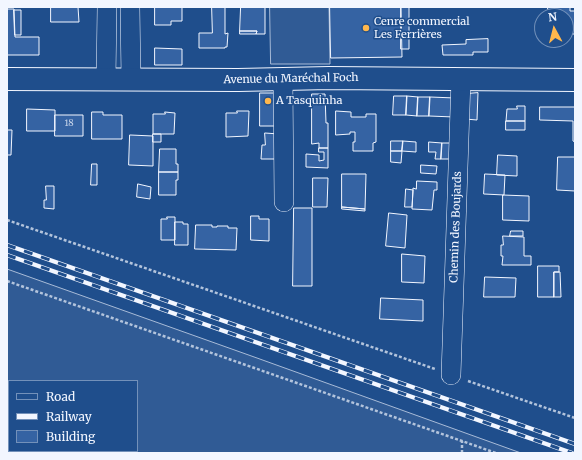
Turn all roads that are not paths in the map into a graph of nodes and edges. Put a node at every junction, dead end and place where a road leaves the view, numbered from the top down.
1 (107, 7) edge
2 (130, 7) edge
3 (7, 79) edge
4 (283, 79) junction
5 (461, 79) junction
6 (106, 80) junction
7 (131, 80) junction
8 (575, 80) edge
9 (284, 202) dead end
10 (451, 375) road end

1 - 6 street
2 - 7 street
3 - 6 main road, Avenue du Maréchal Foch
4 - 5 main road, Avenue du Maréchal Foch
4 - 7 main road, Avenue du Maréchal Foch
4 - 9 street
5 - 8 main road, Avenue du Maréchal Foch
5 - 10 street, Chemin des Boujards
6 - 7 main road, Avenue du Maréchal Foch

